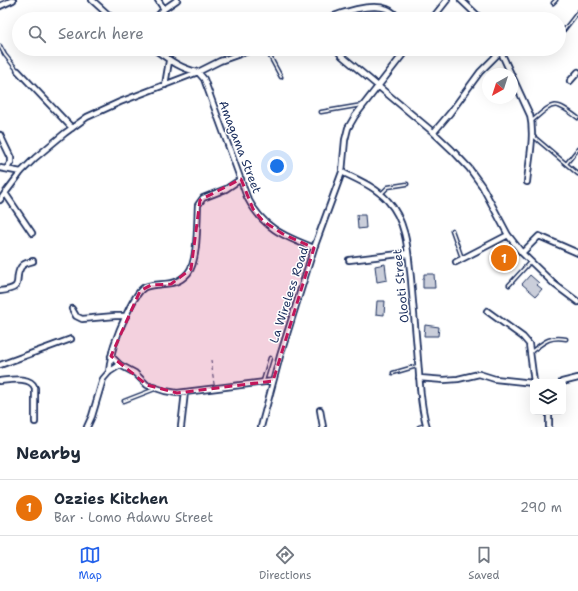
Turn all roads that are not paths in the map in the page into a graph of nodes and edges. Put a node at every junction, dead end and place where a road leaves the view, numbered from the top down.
1 (13, 0) edge
2 (92, 0) edge
3 (158, 0) edge
4 (177, 0) edge
5 (447, 0) edge
6 (461, 0) edge
7 (556, 0) edge
8 (553, 3) dead end
9 (0, 6) edge
10 (164, 9) junction
11 (105, 12) edge
12 (161, 12) edge
13 (349, 12) edge
14 (392, 12) edge
15 (438, 12) edge
16 (474, 12) edge
17 (578, 12) edge
18 (566, 27) edge
19 (0, 46) edge
20 (163, 56) edge
21 (234, 56) edge
22 (270, 56) edge
23 (342, 56) edge
24 (402, 56) edge
25 (495, 56) edge
26 (503, 56) edge
27 (169, 61) junction
28 (509, 68) edge
29 (18, 71) joint
30 (198, 72) junction
31 (578, 72) edge
32 (281, 77) dead end
33 (570, 81) dead end
34 (165, 85) junction
35 (378, 86) junction
36 (518, 88) edge
37 (363, 105) junction
38 (321, 112) dead end
39 (578, 118) edge
40 (532, 122) junction
41 (72, 128) junction
42 (434, 132) junction
43 (0, 135) edge
44 (532, 136) junction
45 (578, 150) edge
46 (566, 164) junction
47 (0, 168) edge
48 (7, 168) junction
49 (21, 172) junction
50 (342, 172) junction
51 (578, 174) edge
52 (241, 179) junction
53 (527, 182) dead end
54 (407, 184) dead end
55 (5, 193) junction
56 (381, 194) junction
57 (0, 200) edge
58 (452, 230) dead end
59 (32, 233) dead end
60 (508, 235) junction
61 (314, 248) junction
62 (408, 253) junction
63 (522, 253) junction
64 (578, 253) edge
65 (462, 259) junction
66 (349, 260) dead end
67 (32, 261) dead end
68 (531, 261) junction
69 (456, 262) dead end
70 (508, 285) dead end
71 (0, 291) edge
72 (578, 302) edge
73 (72, 309) dead end
74 (487, 311) dead end
75 (126, 316) junction
76 (71, 339) dead end
77 (566, 339) dead end
78 (530, 353) junction
79 (111, 356) junction
80 (270, 358) dead end
81 (0, 365) edge
82 (120, 365) junction
83 (418, 366) junction
84 (109, 372) junction
85 (393, 373) dead end
86 (419, 378) junction
87 (578, 378) edge
88 (534, 379) edge
89 (0, 381) edge
90 (273, 381) junction
91 (566, 381) edge
92 (263, 382) junction
93 (530, 382) edge
94 (156, 389) junction
95 (184, 392) junction
96 (124, 401) dead end
97 (320, 410) dead end
98 (549, 415) edge
99 (35, 422) dead end
100 (427, 426) edge
101 (87, 427) edge
102 (181, 427) edge
103 (261, 427) edge
104 (323, 427) edge
105 (419, 427) edge
106 (549, 427) edge

1 - 9 street
2 - 11 street
3 - 10 street
4 - 10 street
5 - 15 street
6 - 16 street
7 - 8 lane
10 - 12 street
13 - 14 street
17 - 18 lane
19 - 29 lane
20 - 27 street
21 - 30 street
22 - 32 lane
23 - 35 street
24 - 35 street, La Wireless Road
25 - 42 street
26 - 28 street
27 - 30 street
27 - 34 street
29 - 41 street
30 - 34 street
30 - 52 street, Amagama Street
31 - 33 street
34 - 41 street
35 - 37 street, La Wireless Road
35 - 42 street
36 - 40 street
37 - 38 lane
37 - 50 street, La Wireless Road
39 - 40 lane
40 - 44 street
41 - 49 street
42 - 60 street
43 - 48 street
44 - 46 lane
44 - 53 street
45 - 46 lane
46 - 51 lane
47 - 48 street
48 - 49 street
49 - 55 street
50 - 56 street, Olooti Street
50 - 61 street, La Wireless Road
52 - 61 street, Amagama Street
52 - 75 street
54 - 56 lane
55 - 57 street
55 - 59 street
56 - 62 street, Olooti Street
58 - 65 lane
60 - 63 street
60 - 65 street
61 - 90 street, La Wireless Road
62 - 66 street
62 - 83 street, Olooti Street
63 - 64 street
63 - 68 street
65 - 69 street
67 - 71 street
68 - 70 lane
68 - 72 street
73 - 75 street
74 - 78 street
75 - 79 street
76 - 81 street
77 - 78 lane
78 - 88 street
79 - 82 street
79 - 84 street
80 - 92 lane
82 - 84 street
82 - 94 street
83 - 85 lane
83 - 86 street, Olooti Street
84 - 101 street
86 - 93 street
86 - 100 street, Olooti Street
87 - 91 street
89 - 99 street
90 - 92 street
90 - 103 street, La Wireless Road
92 - 95 street
94 - 95 street
94 - 96 lane
95 - 102 street
97 - 104 street
98 - 106 street
100 - 105 lane

